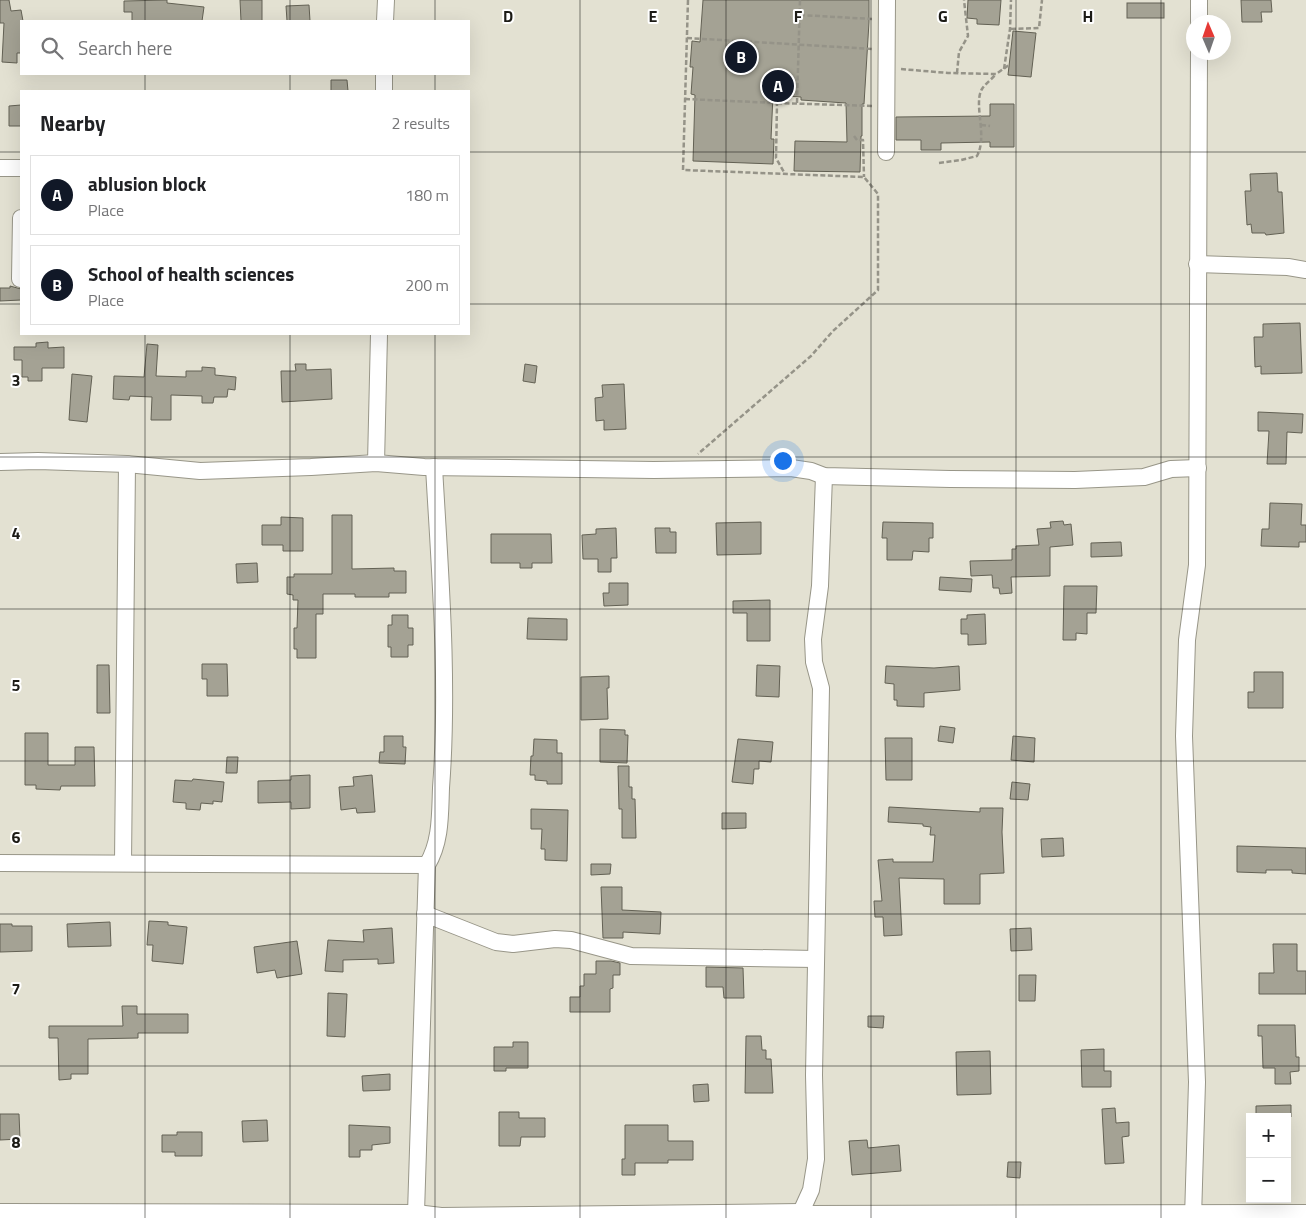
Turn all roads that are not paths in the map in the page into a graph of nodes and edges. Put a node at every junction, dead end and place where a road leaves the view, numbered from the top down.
1 (386, 0) edge
2 (887, 0) edge
3 (1199, 0) edge
4 (1199, 15) edge
5 (385, 20) edge
6 (1199, 60) edge
7 (384, 75) edge
8 (384, 90) edge
9 (886, 146) dead end
10 (0, 168) edge
11 (20, 168) edge
12 (1197, 264) junction
13 (1306, 270) edge
14 (379, 335) edge
15 (0, 462) edge
16 (376, 463) junction
17 (126, 464) junction
18 (434, 467) junction
19 (1198, 468) junction
20 (824, 476) junction
21 (0, 863) edge
22 (122, 863) junction
23 (427, 865) junction
24 (425, 914) junction
25 (816, 959) junction
26 (0, 1212) edge
27 (416, 1213) junction
28 (1306, 1213) edge
29 (806, 1214) edge
30 (1193, 1216) edge
31 (442, 1217) edge

1 - 5 street
2 - 9 street
3 - 4 street
6 - 12 street
7 - 8 street
10 - 11 street
12 - 13 street
12 - 19 street
14 - 16 street
15 - 17 street
16 - 17 street
16 - 18 street
17 - 22 street
18 - 20 street
18 - 23 street
19 - 20 street
19 - 30 street
20 - 25 street
21 - 22 street
22 - 23 street
23 - 24 street
24 - 25 street
24 - 27 street
25 - 29 street
26 - 27 street
27 - 31 street
28 - 30 street
29 - 30 street
29 - 31 street

